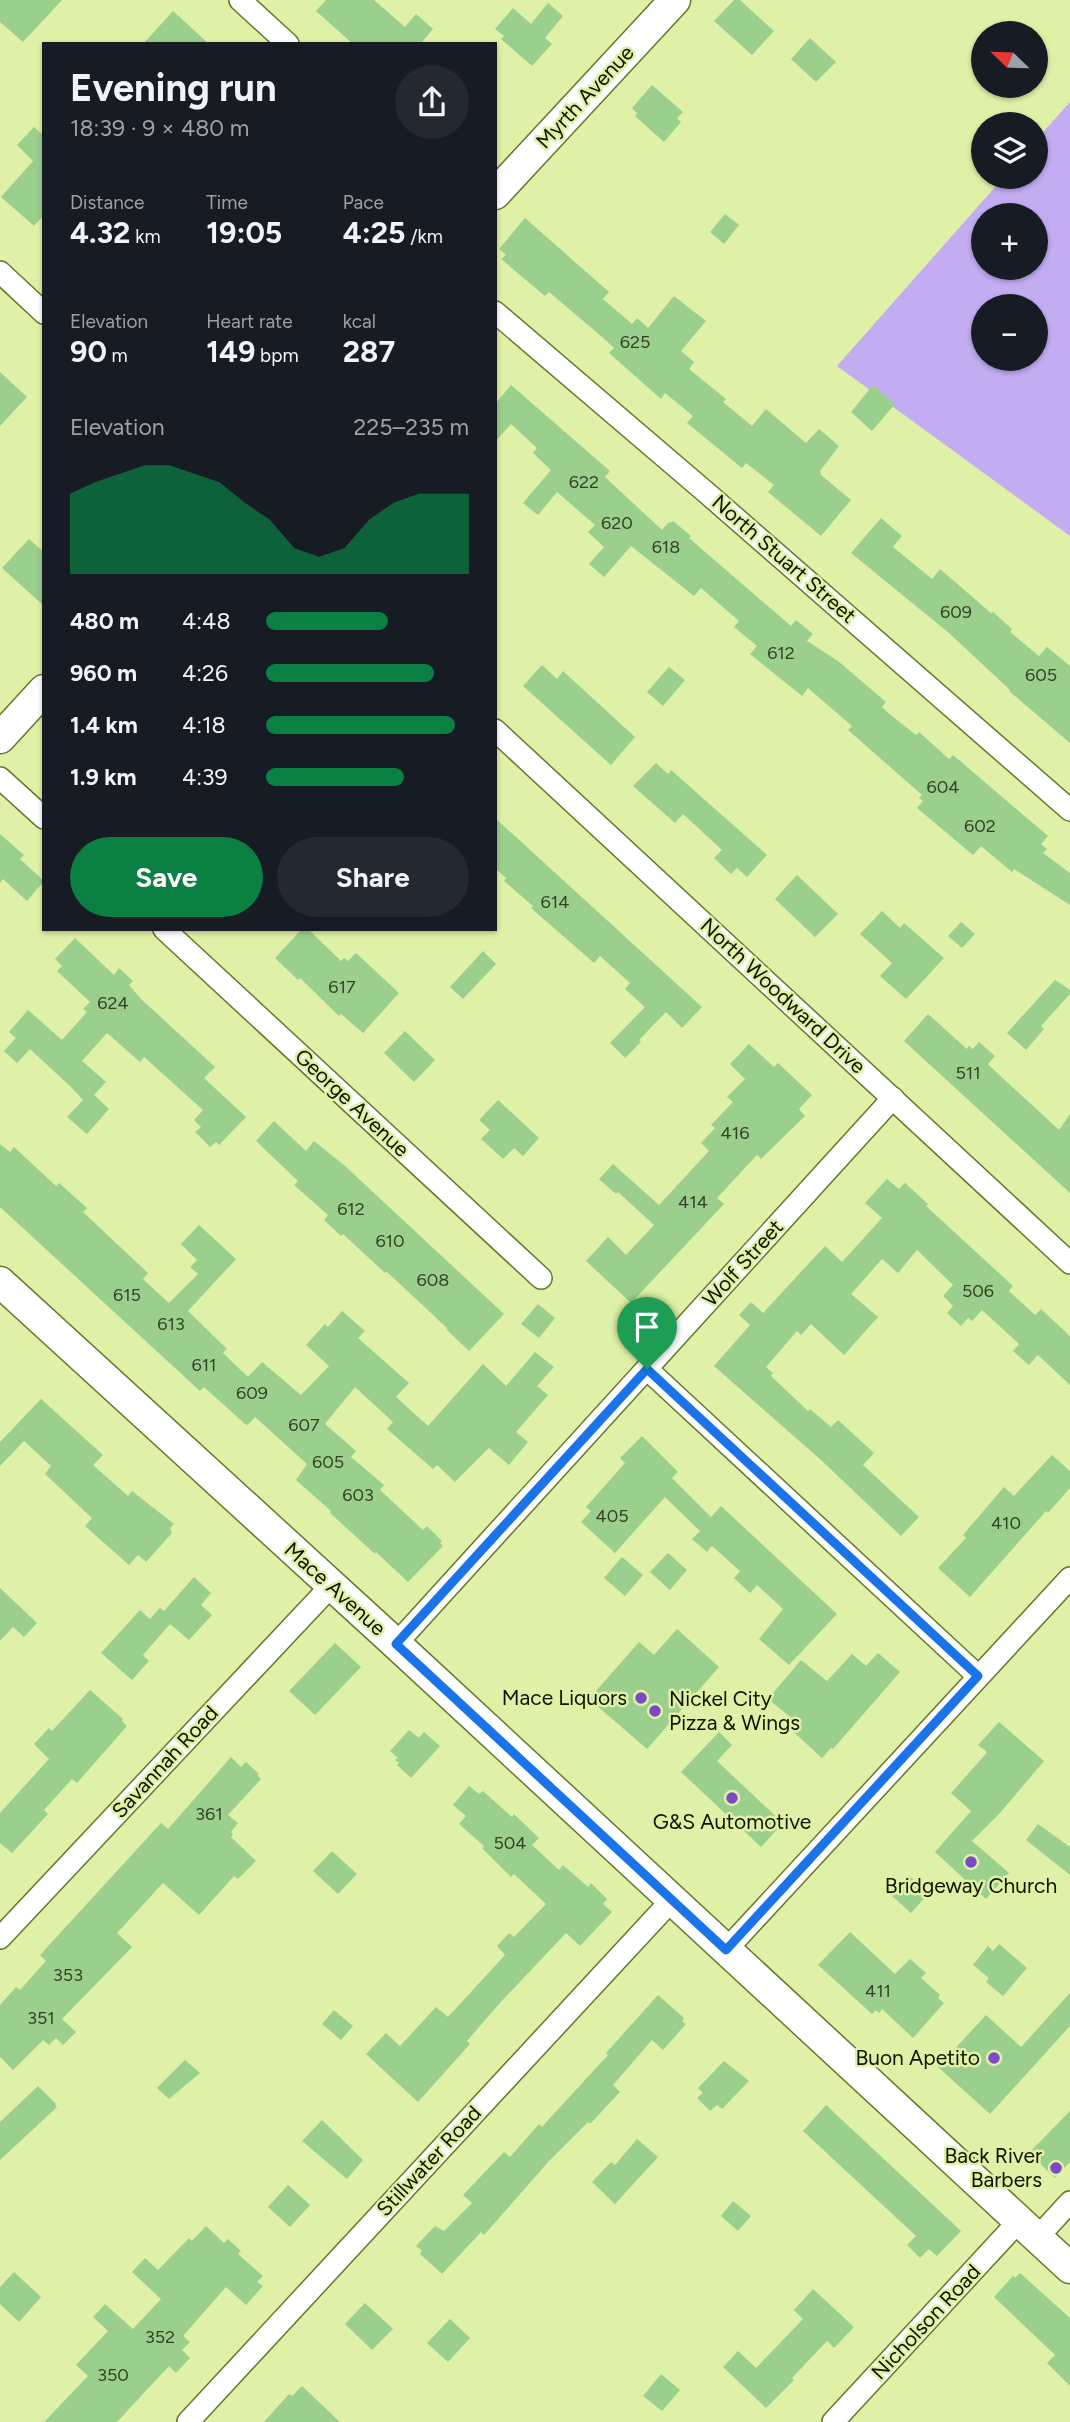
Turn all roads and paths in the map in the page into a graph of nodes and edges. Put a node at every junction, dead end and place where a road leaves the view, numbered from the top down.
1 (240, 0) edge
2 (675, 0) edge
3 (286, 42) edge
4 (497, 192) edge
5 (0, 272) edge
6 (42, 311) edge
7 (497, 314) edge
8 (42, 692) edge
9 (497, 732) edge
10 (0, 738) edge
11 (0, 778) edge
12 (1070, 810) edge
13 (42, 816) edge
14 (166, 931) edge
15 (893, 1098) junction
16 (1070, 1263) edge
17 (541, 1278) dead end
18 (0, 1282) edge
19 (647, 1369) junction
20 (1070, 1577) edge
21 (331, 1586) junction
22 (396, 1644) junction
23 (978, 1676) junction
24 (671, 1901) junction
25 (0, 1938) edge
26 (726, 1950) junction
27 (1070, 2202) edge
28 (1028, 2230) junction
29 (1070, 2268) edge
30 (188, 2422) edge
31 (833, 2422) edge

1 - 3 street
2 - 4 main road, Myrth Avenue
5 - 6 street
7 - 12 street, North Stuart Street
8 - 10 main road
9 - 15 street, North Woodward Drive
11 - 13 street
14 - 17 street, George Avenue
15 - 16 street, North Woodward Drive
15 - 19 street, Wolf Street
18 - 21 main road, Mace Avenue
19 - 22 street, Wolf Street
19 - 23 street
20 - 23 street
21 - 22 main road, Mace Avenue
21 - 25 street, Savannah Road
22 - 24 main road, Mace Avenue
23 - 26 street
24 - 26 main road, Mace Avenue
24 - 30 street, Stillwater Road
26 - 28 main road, Mace Avenue
27 - 28 street, Nicholson Road
28 - 29 main road, Mace Avenue
28 - 31 street, Nicholson Road

